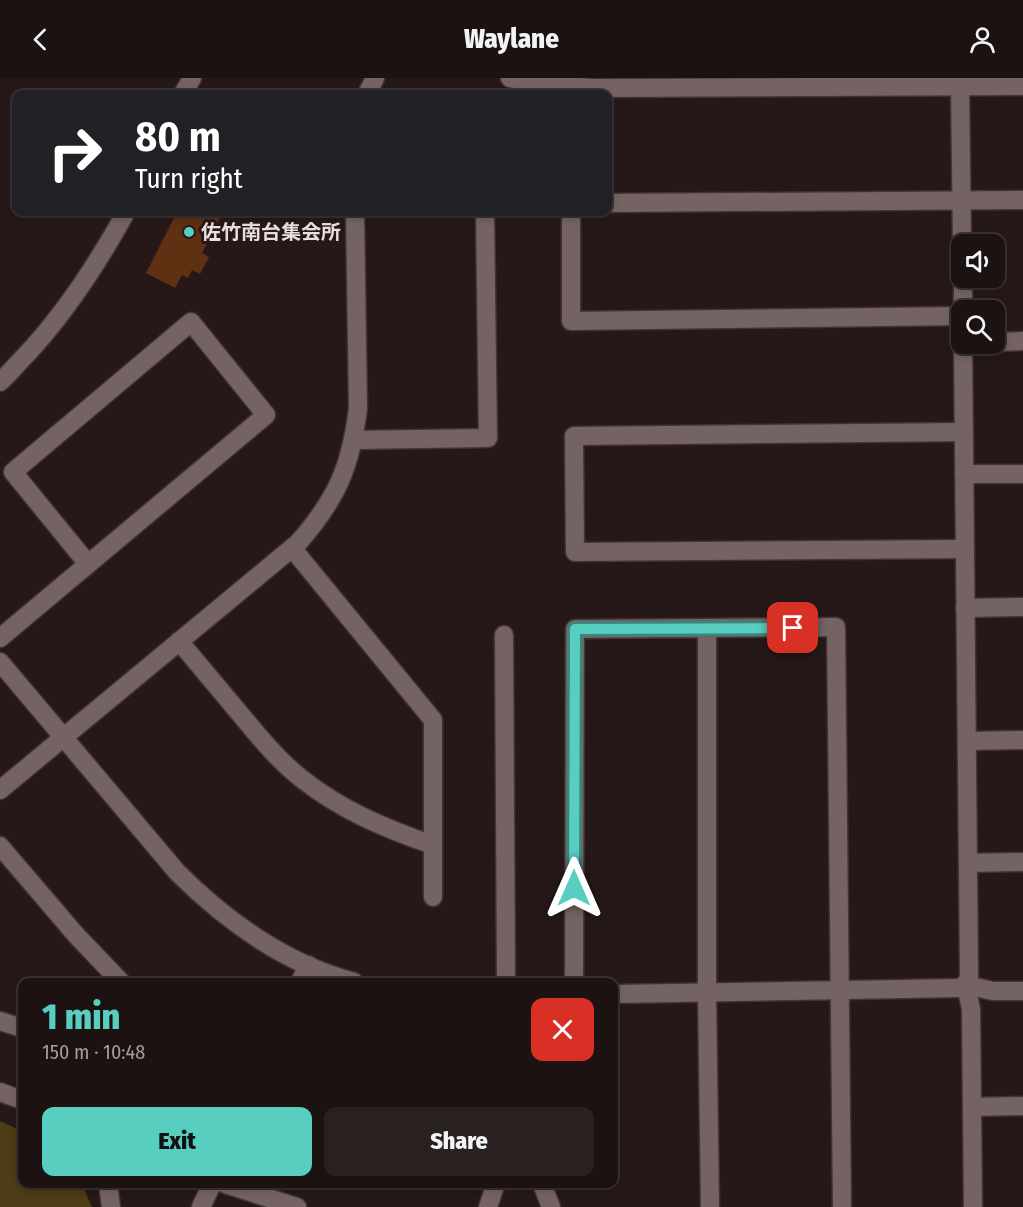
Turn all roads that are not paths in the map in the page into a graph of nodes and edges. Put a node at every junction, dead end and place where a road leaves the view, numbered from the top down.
1 (510, 78) edge
2 (960, 86) junction
3 (1023, 86) edge
4 (1023, 200) edge
5 (962, 201) junction
6 (612, 203) edge
7 (124, 216) edge
8 (355, 216) edge
9 (485, 216) edge
10 (571, 216) edge
11 (962, 234) edge
12 (951, 316) edge
13 (1023, 341) edge
14 (1005, 342) edge
15 (963, 354) edge
16 (0, 382) edge
17 (964, 432) junction
18 (353, 440) junction
19 (964, 474) junction
20 (1023, 474) edge
21 (292, 548) junction
22 (965, 549) junction
23 (88, 564) junction
24 (1023, 607) edge
25 (965, 608) junction
26 (707, 628) junction
27 (504, 635) dead end
28 (0, 638) edge
29 (179, 641) junction
30 (0, 662) edge
31 (64, 737) junction
32 (1023, 740) edge
33 (967, 741) junction
34 (0, 790) edge
35 (433, 845) junction
36 (0, 846) edge
37 (968, 862) junction
38 (1023, 862) edge
39 (433, 897) dead end
40 (308, 965) junction
41 (118, 978) edge
42 (302, 978) edge
43 (343, 978) edge
44 (506, 978) edge
45 (574, 978) edge
46 (966, 985) junction
47 (840, 989) junction
48 (1023, 991) edge
49 (707, 993) junction
50 (618, 994) edge
51 (0, 1021) edge
52 (18, 1027) edge
53 (0, 1092) edge
54 (18, 1099) edge
55 (1023, 1106) edge
56 (972, 1107) junction
57 (109, 1188) edge
58 (210, 1188) edge
59 (238, 1188) edge
60 (494, 1188) edge
61 (544, 1188) edge
62 (111, 1207) edge
63 (201, 1207) edge
64 (297, 1207) edge
65 (488, 1207) edge
66 (551, 1207) edge
67 (710, 1207) edge
68 (842, 1207) edge
69 (973, 1207) edge

1 - 2 street
2 - 3 street
2 - 5 street
4 - 5 street
5 - 6 street
5 - 11 street
7 - 16 street
8 - 18 street
9 - 18 street
10 - 12 street
13 - 14 street
15 - 17 street
17 - 19 street
17 - 22 street
18 - 21 street
19 - 20 street
19 - 22 street
21 - 29 street
21 - 35 street
22 - 25 street
23 - 23 street
23 - 28 street
24 - 25 street
25 - 33 street
26 - 45 street
26 - 47 street
26 - 49 street
27 - 44 street
29 - 31 street
29 - 35 street
30 - 31 street
31 - 34 street
31 - 40 street
32 - 33 street
33 - 37 street
35 - 39 street
36 - 41 street
37 - 38 street
37 - 46 street
40 - 42 street
40 - 43 street
46 - 47 street
46 - 48 street
46 - 56 street
47 - 49 street
47 - 68 street
49 - 50 street
49 - 67 street
51 - 52 street
53 - 54 street
55 - 56 street
56 - 69 street
57 - 62 street
58 - 63 street
59 - 64 street
60 - 65 street
61 - 66 street

